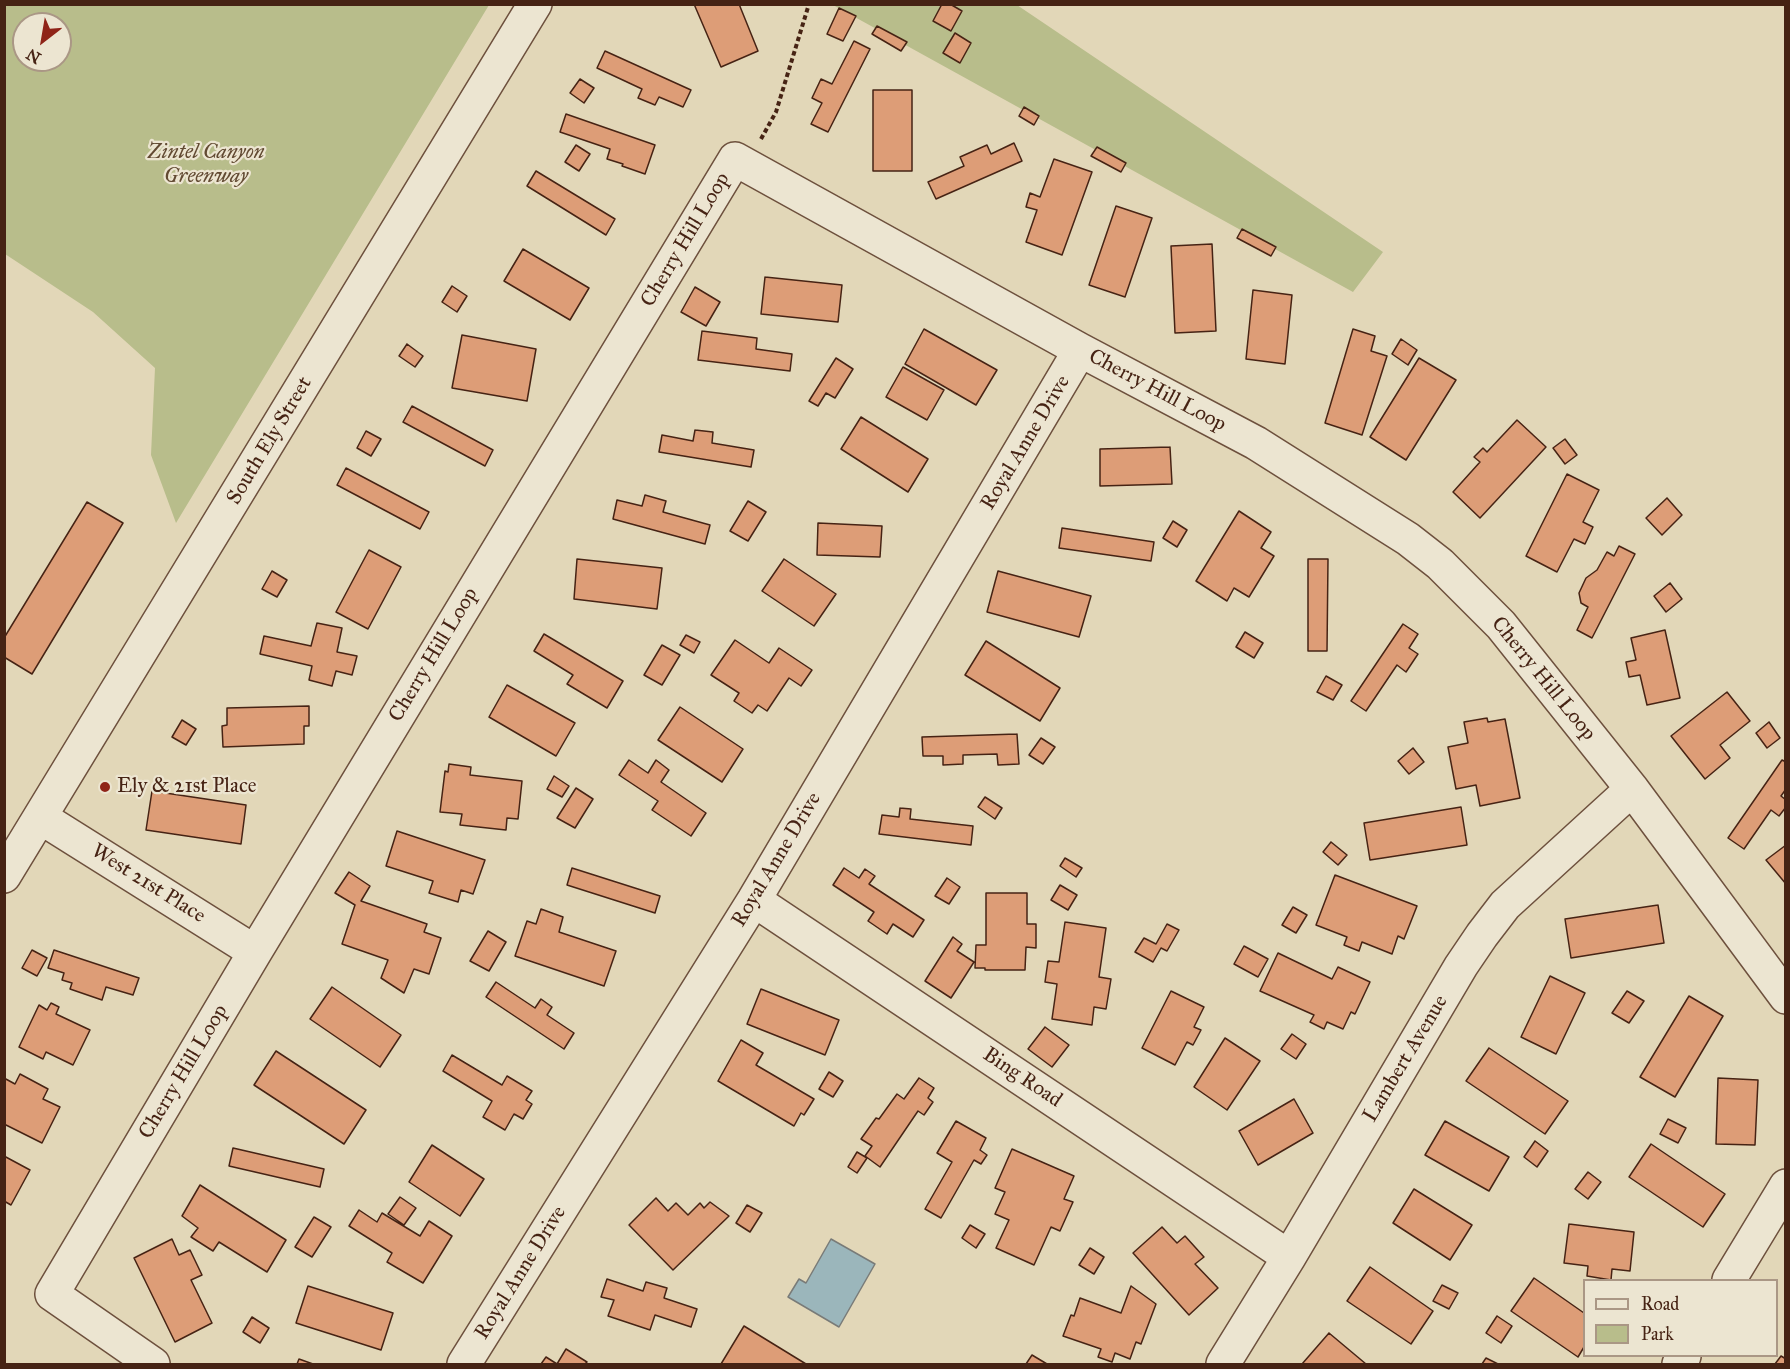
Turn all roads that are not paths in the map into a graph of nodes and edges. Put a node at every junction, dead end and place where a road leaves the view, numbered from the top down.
1 (535, 4) edge
2 (1080, 350) junction
3 (1632, 789) junction
4 (40, 817) junction
5 (4, 876) edge
6 (754, 900) junction
7 (255, 952) junction
8 (1785, 997) edge
9 (1785, 1186) edge
10 (1289, 1257) junction
11 (1730, 1279) edge
12 (153, 1365) edge
13 (464, 1365) edge
14 (1223, 1365) edge

1 - 4 street, South Ely Street
2 - 3 street, Cherry Hill Loop
2 - 6 street, Royal Anne Drive
2 - 7 street, Cherry Hill Loop
3 - 8 street, Cherry Hill Loop
3 - 10 street, Lambert Avenue
4 - 5 street, South Ely Street
4 - 7 street, West 21st Place
6 - 10 street, Bing Road
6 - 13 street, Royal Anne Drive
7 - 12 street, Cherry Hill Loop
9 - 11 street
10 - 14 street, Lambert Avenue

